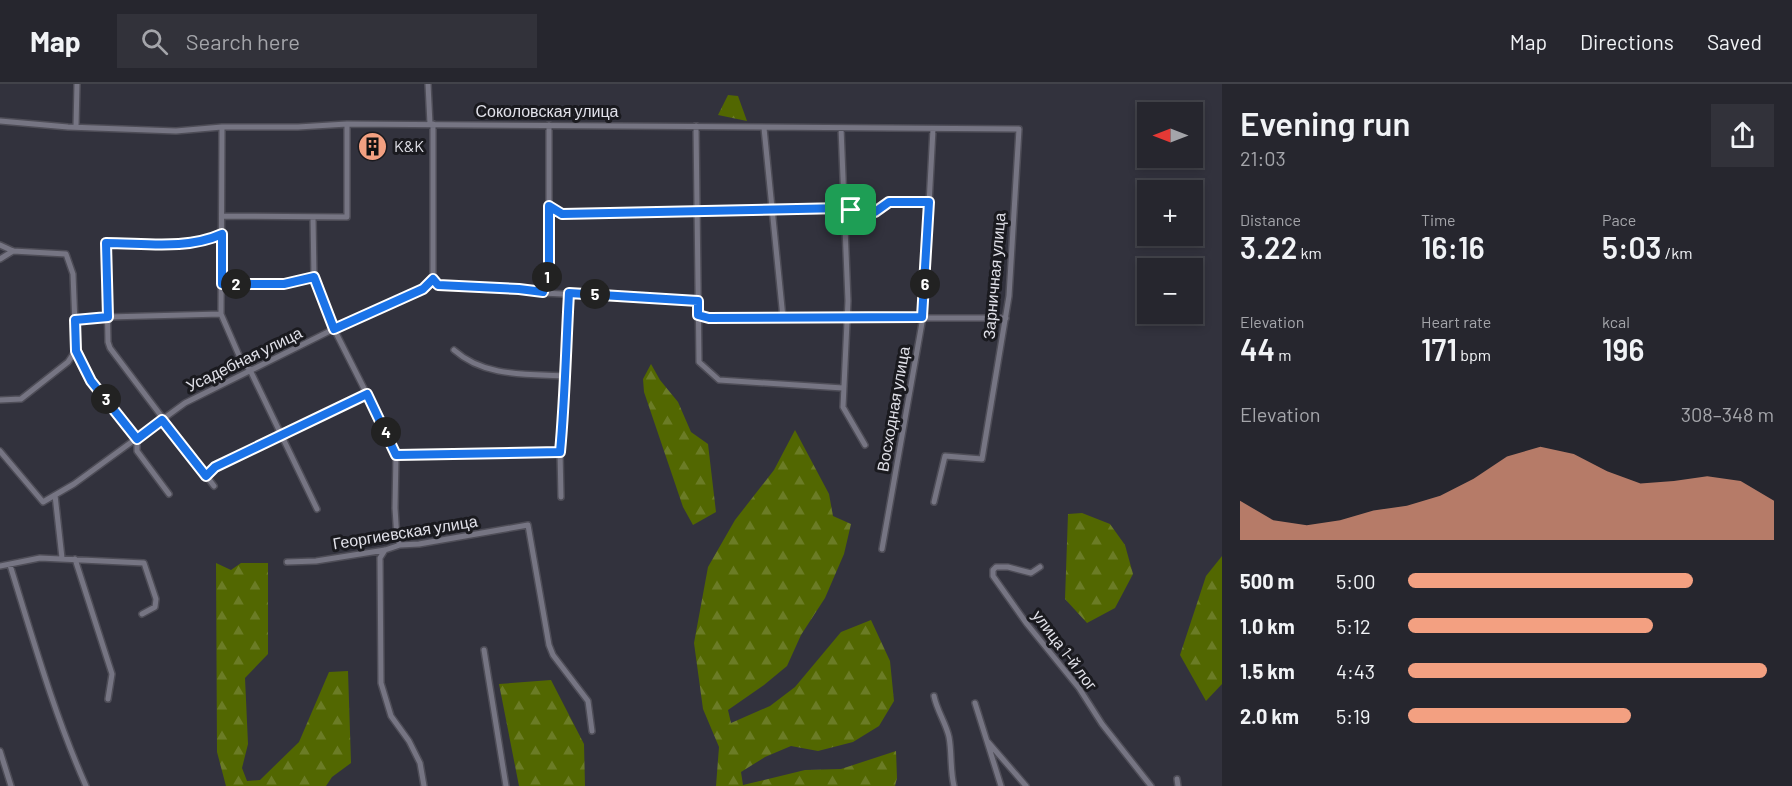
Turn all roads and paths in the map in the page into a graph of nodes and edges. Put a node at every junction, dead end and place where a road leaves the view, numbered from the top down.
1 (77, 84) edge
2 (429, 84) edge
3 (0, 121) edge
4 (347, 124) junction
5 (431, 124) junction
6 (549, 125) junction
7 (696, 126) junction
8 (76, 127) junction
9 (222, 127) junction
10 (764, 128) junction
11 (841, 128) junction
12 (933, 129) junction
13 (1019, 129) joint
14 (929, 202) junction
15 (549, 206) junction
16 (844, 208) junction
17 (772, 211) junction
18 (697, 212) junction
19 (222, 216) junction
20 (313, 217) junction
21 (222, 234) junction
22 (0, 245) edge
23 (13, 251) junction
24 (0, 259) edge
25 (314, 277) junction
26 (433, 279) junction
27 (222, 284) junction
28 (543, 292) junction
29 (569, 293) junction
30 (698, 301) junction
31 (221, 314) junction
32 (698, 315) junction
33 (108, 317) junction
34 (846, 317) junction
35 (922, 317) junction
36 (783, 318) junction
37 (1006, 318) junction
38 (75, 320) junction
39 (334, 329) junction
40 (454, 350) dead end
41 (76, 351) junction
42 (250, 370) junction
43 (564, 376) junction
44 (843, 388) junction
45 (367, 394) junction
46 (0, 400) edge
47 (162, 420) junction
48 (281, 435) junction
49 (137, 439) junction
50 (865, 445) dead end
51 (0, 451) edge
52 (560, 452) junction
53 (396, 455) junction
54 (206, 476) junction
55 (214, 486) dead end
56 (169, 494) dead end
57 (55, 495) junction
58 (561, 496) dead end
59 (934, 502) dead end
60 (317, 509) dead end
61 (400, 545) junction
62 (882, 549) dead end
63 (385, 550) junction
64 (62, 558) junction
65 (75, 559) junction
66 (287, 562) dead end
67 (10, 565) junction
68 (0, 566) edge
69 (1040, 567) dead end
70 (142, 614) dead end
71 (484, 650) dead end
72 (934, 696) dead end
73 (108, 699) dead end
74 (975, 703) dead end
75 (592, 731) dead end
76 (985, 739) junction
77 (0, 751) edge
78 (1177, 779) dead end
79 (11, 786) edge
80 (86, 786) edge
81 (424, 786) edge
82 (506, 786) edge
83 (954, 786) edge
84 (1001, 786) edge
85 (1026, 786) edge
86 (1151, 786) edge
87 (1178, 786) edge

1 - 8 street
2 - 5 street
3 - 8 street, Соколовская улица
4 - 5 street, Соколовская улица
4 - 9 street, Соколовская улица
4 - 20 street
5 - 6 street, Соколовская улица
5 - 26 street
6 - 7 street, Соколовская улица
6 - 15 street
7 - 10 street, Соколовская улица
7 - 18 street
8 - 9 street, Соколовская улица
9 - 19 street
10 - 11 street, Соколовская улица
10 - 17 street
11 - 12 street, Соколовская улица
11 - 16 street
12 - 13 street, Соколовская улица
12 - 14 street, Восходная улица
13 - 37 street, Зарничная улица
14 - 16 street
14 - 35 street, Восходная улица
15 - 18 street
15 - 28 street
16 - 17 street
16 - 34 street
17 - 18 street
17 - 36 street
18 - 30 street
19 - 20 street
19 - 21 street
20 - 25 street
21 - 27 street
21 - 33 street
22 - 23 street
23 - 24 street
23 - 38 street
25 - 27 street
25 - 39 street
26 - 28 street
26 - 39 street, Усадебная улица
27 - 31 street
28 - 29 street
29 - 30 street
29 - 43 street
30 - 32 street
31 - 33 street
31 - 42 street
32 - 36 street
32 - 44 street
33 - 38 street
33 - 47 street
34 - 35 street
34 - 36 street
34 - 44 street
35 - 37 street
35 - 62 street, Восходная улица
37 - 59 street, Зарничная улица
38 - 41 street
39 - 42 street, Усадебная улица
39 - 45 street
40 - 43 street
41 - 46 street
41 - 49 street
42 - 47 street, Усадебная улица
42 - 48 street
43 - 52 street
44 - 50 street
45 - 48 street
45 - 53 street
47 - 49 street, Усадебная улица
47 - 54 street
48 - 54 street
48 - 60 street
49 - 56 street
49 - 57 street, Усадебная улица
51 - 57 street
52 - 53 street
52 - 58 street
53 - 61 street
54 - 55 street
57 - 64 street
61 - 63 street, Георгиевская улица
61 - 75 street, Георгиевская улица
63 - 66 street, Георгиевская улица
63 - 81 street
64 - 65 street
64 - 67 street
65 - 70 street
65 - 73 street
67 - 68 street
67 - 80 street
69 - 86 street, улица 1-й лог
71 - 82 street
72 - 83 street
74 - 76 street
76 - 84 street
76 - 85 street
77 - 79 street
78 - 87 street

